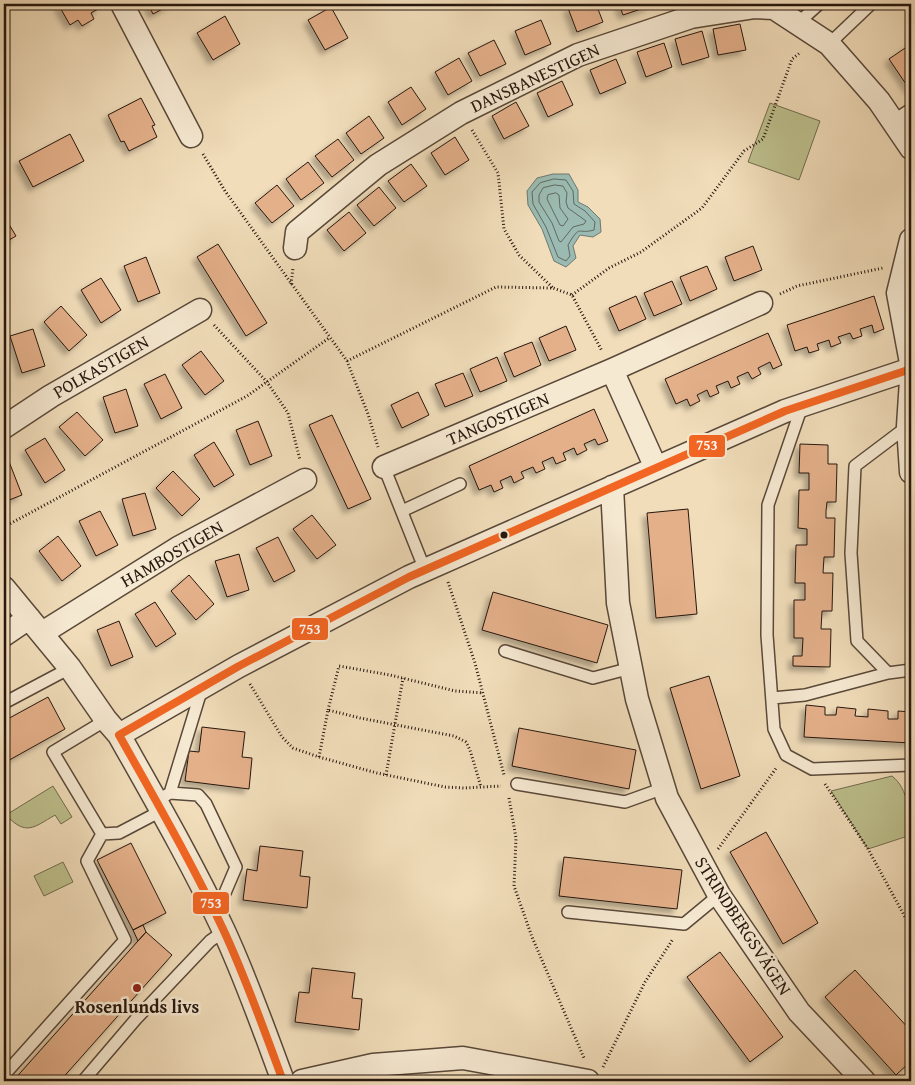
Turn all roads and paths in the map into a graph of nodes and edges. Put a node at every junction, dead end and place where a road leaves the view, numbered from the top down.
1 (122, 4) edge
2 (819, 4) edge
3 (871, 4) edge
4 (798, 23) junction
5 (824, 41) junction
6 (461, 113) junction
7 (902, 115) edge
8 (191, 136) joint
9 (911, 148) edge
10 (910, 247) edge
11 (295, 248) dead end
12 (553, 288) junction
13 (572, 296) junction
14 (761, 303) joint
15 (200, 310) joint
16 (329, 338) junction
17 (347, 361) junction
18 (911, 364) edge
19 (911, 369) edge
20 (612, 370) junction
21 (911, 380) edge
22 (267, 382) junction
23 (802, 406) junction
24 (908, 426) junction
25 (4, 427) edge
26 (384, 467) junction
27 (656, 468) junction
28 (911, 472) edge
29 (305, 480) joint
30 (460, 484) dead end
31 (612, 487) junction
32 (402, 511) junction
33 (4, 526) edge
34 (433, 566) junction
35 (4, 588) edge
36 (36, 625) junction
37 (4, 634) edge
38 (505, 651) dead end
39 (239, 666) junction
40 (70, 668) junction
41 (631, 668) junction
42 (911, 670) edge
43 (888, 672) junction
44 (403, 678) junction
45 (203, 686) junction
46 (483, 693) junction
47 (772, 698) junction
48 (4, 703) edge
49 (328, 710) junction
50 (395, 725) junction
51 (113, 727) junction
52 (786, 755) junction
53 (319, 757) junction
54 (911, 765) edge
55 (812, 769) junction
56 (386, 775) junction
57 (504, 776) dead end
58 (512, 785) joint
59 (481, 787) junction
60 (664, 788) junction
61 (508, 792) dead end
62 (162, 802) junction
63 (102, 834) junction
64 (705, 868) junction
65 (719, 895) junction
66 (568, 912) dead end
67 (220, 923) junction
68 (684, 924) junction
69 (911, 928) edge
70 (591, 1072) edge
71 (373, 1073) edge
72 (4, 1075) edge
73 (83, 1081) edge
74 (283, 1081) edge
75 (302, 1081) edge
76 (864, 1081) edge

1 - 8 street
2 - 4 lane
3 - 5 lane
4 - 5 street, DANSBANESTIGEN
4 - 6 street, DANSBANESTIGEN
5 - 7 street, DANSBANESTIGEN
5 - 13 path
6 - 11 street, DANSBANESTIGEN
6 - 12 path
7 - 9 street, DANSBANESTIGEN
8 - 16 path
10 - 14 path
10 - 18 street
12 - 13 path
12 - 17 path
13 - 20 path
14 - 20 street, TANGOSTIGEN
15 - 22 path
15 - 25 street, POLKASTIGEN
16 - 17 path
16 - 22 path
17 - 26 path
19 - 23 street
20 - 26 street, TANGOSTIGEN
20 - 27 street
21 - 24 street
22 - 29 path
22 - 33 path
23 - 27 street
23 - 47 lane
24 - 28 street
24 - 43 lane
26 - 32 lane
27 - 31 street
29 - 36 street, HAMBOSTIGEN
30 - 32 lane
31 - 34 street
31 - 41 street, STRINDBERGSVÄGEN
32 - 34 lane
34 - 39 street
34 - 46 path
35 - 36 street
36 - 37 street, HAMBOSTIGEN
36 - 40 street
38 - 41 lane
39 - 45 street
39 - 53 path
40 - 48 lane
40 - 51 street
41 - 60 street, STRINDBERGSVÄGEN
42 - 43 lane
43 - 47 lane
44 - 46 path
44 - 49 path
44 - 50 path
45 - 51 street
45 - 62 lane
46 - 57 path
47 - 52 lane
49 - 50 path
49 - 53 path
50 - 56 path
50 - 59 path
51 - 62 street
51 - 63 lane
52 - 55 lane
52 - 64 path
53 - 56 path
54 - 55 lane
55 - 69 path
56 - 59 path
58 - 59 path
58 - 60 lane
60 - 64 street, STRINDBERGSVÄGEN
61 - 70 path
62 - 63 lane
62 - 67 street
62 - 67 lane
63 - 72 lane
64 - 65 street, STRINDBERGSVÄGEN
65 - 68 lane
65 - 76 street, STRINDBERGSVÄGEN
66 - 68 lane
67 - 73 lane
67 - 74 street
68 - 70 path
70 - 71 street
71 - 75 street

